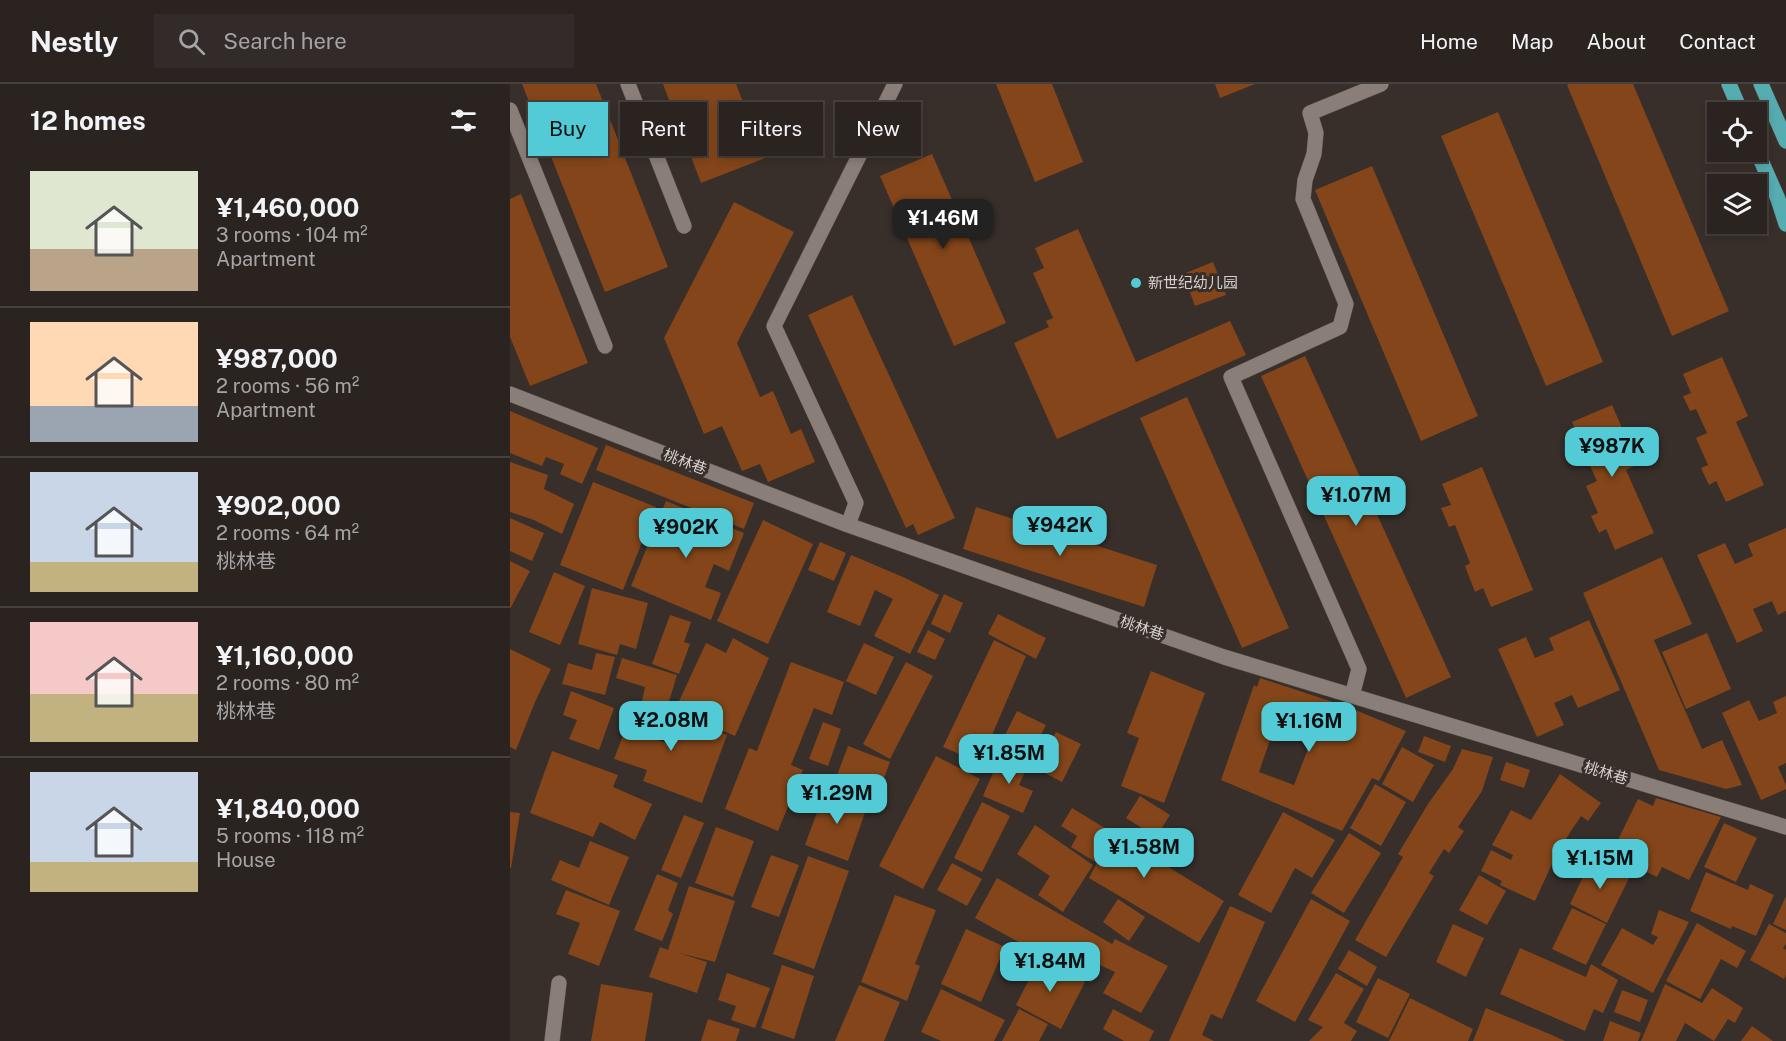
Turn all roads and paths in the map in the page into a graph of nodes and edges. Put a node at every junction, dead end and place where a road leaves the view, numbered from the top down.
1 (628, 84) edge
2 (895, 84) edge
3 (1380, 84) edge
4 (1729, 84) edge
5 (1761, 84) edge
6 (1737, 102) edge
7 (510, 110) edge
8 (1786, 141) edge
9 (1762, 162) edge
10 (1786, 224) edge
11 (684, 226) dead end
12 (605, 346) dead end
13 (510, 394) edge
14 (848, 525) junction
15 (1352, 696) junction
16 (1786, 827) edge
17 (559, 983) dead end
18 (552, 1041) edge

1 - 11 street
2 - 14 street
3 - 15 street
4 - 6 main road
5 - 8 main road
7 - 12 street
9 - 10 main road
13 - 14 street, 桃林巷
14 - 15 street, 桃林巷
15 - 16 street, 桃林巷
17 - 18 street

